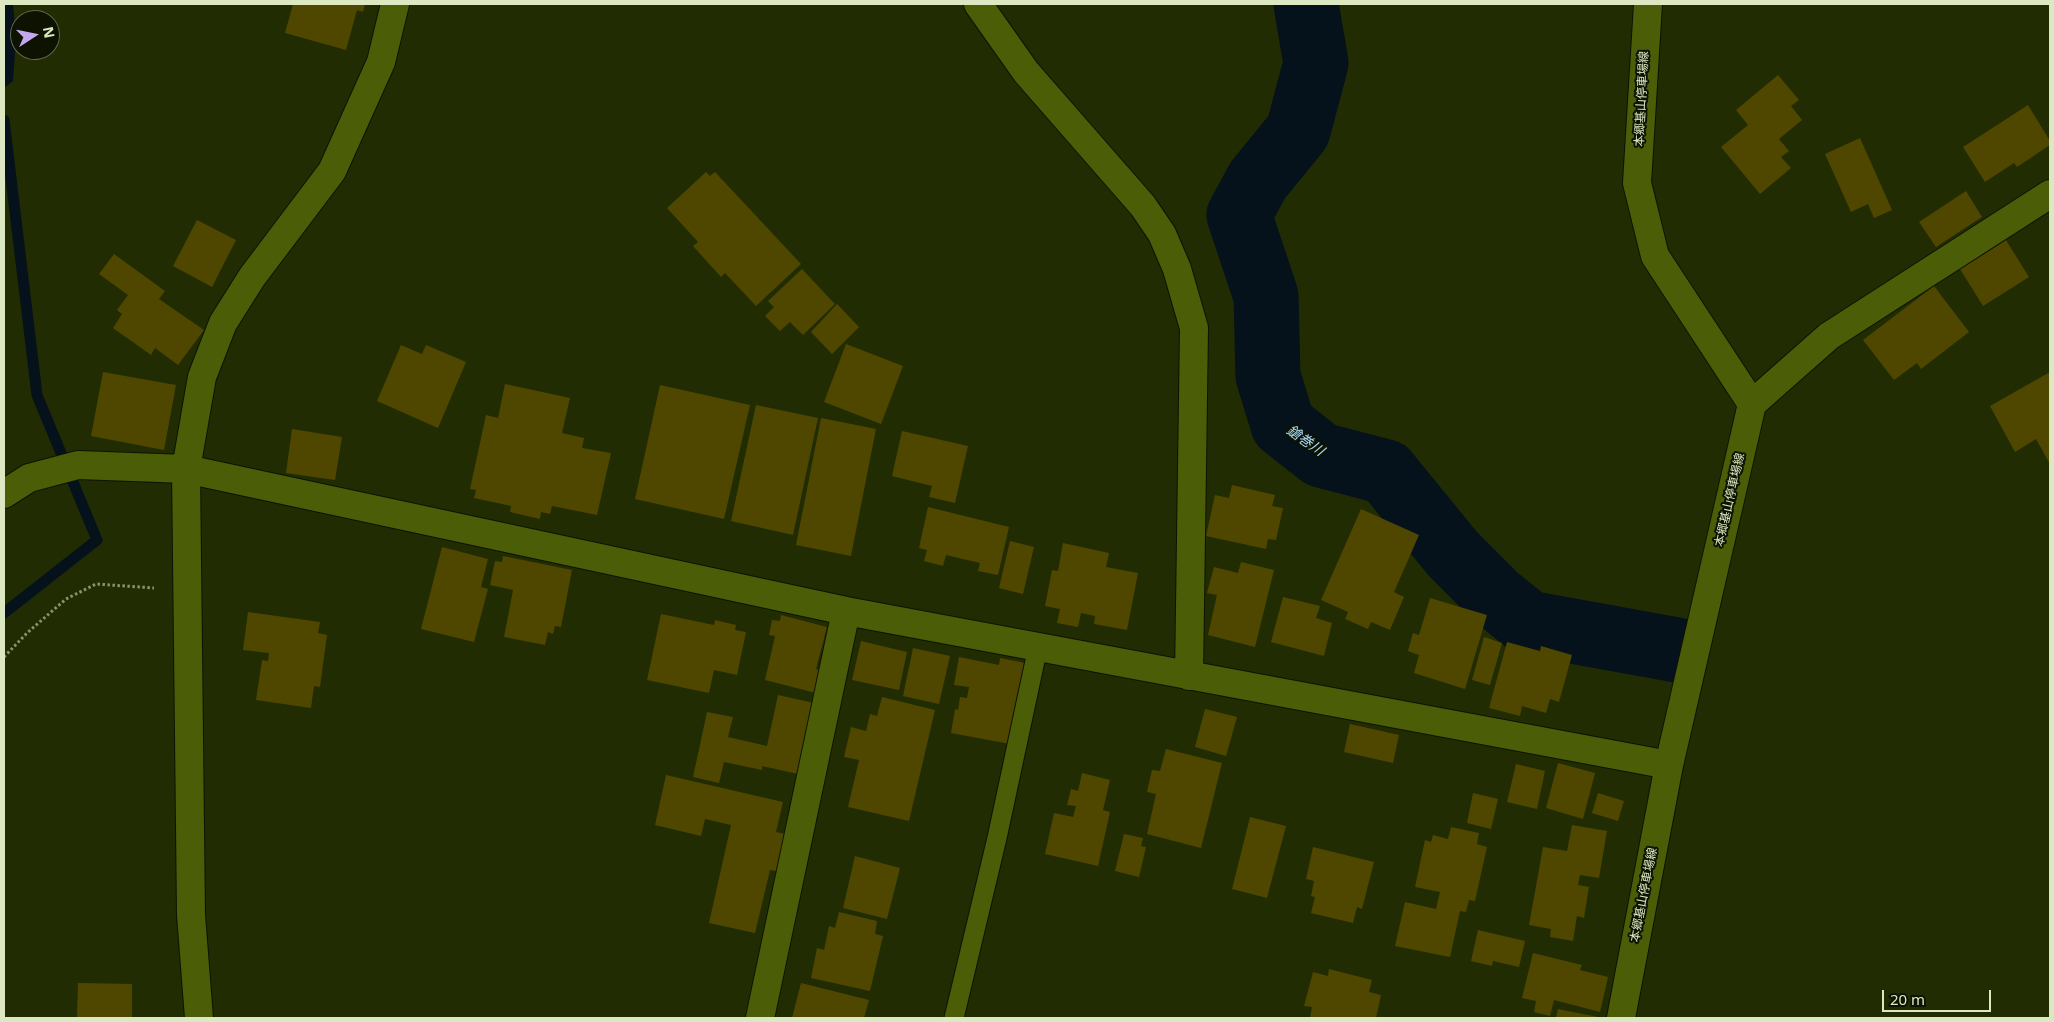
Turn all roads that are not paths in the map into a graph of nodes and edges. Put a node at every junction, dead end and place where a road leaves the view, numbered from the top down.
1 (395, 4) edge
2 (978, 4) edge
3 (1648, 4) edge
4 (2050, 194) edge
5 (1752, 404) junction
6 (186, 469) junction
7 (4, 494) edge
8 (846, 611) junction
9 (1038, 647) junction
10 (1189, 676) junction
11 (1669, 765) junction
12 (199, 1018) edge
13 (760, 1018) edge
14 (954, 1018) edge
15 (1621, 1018) edge

1 - 6 street
2 - 10 street
3 - 5 street, 本郷基山停車場線
4 - 5 street
5 - 11 street, 本郷基山停車場線
6 - 7 street
6 - 8 street
6 - 12 street
8 - 9 street
8 - 13 street
9 - 10 street
9 - 14 lane
10 - 11 street
11 - 15 street, 本郷基山停車場線

